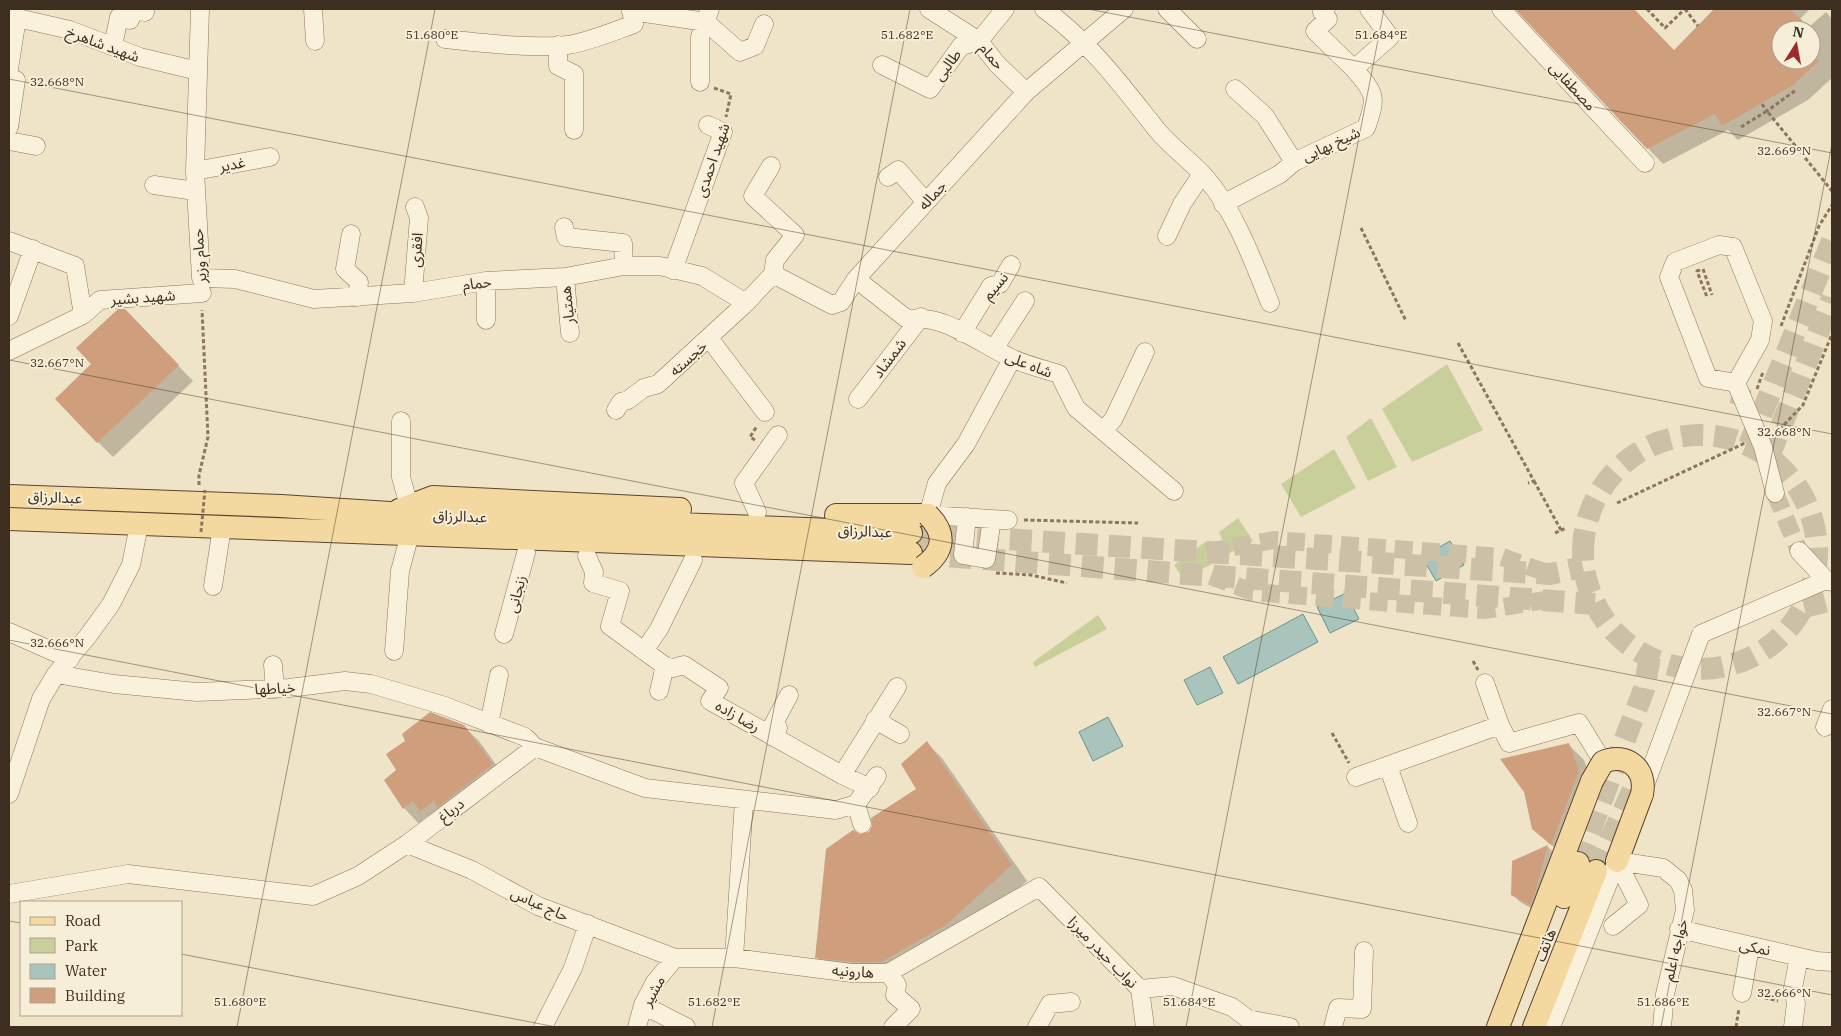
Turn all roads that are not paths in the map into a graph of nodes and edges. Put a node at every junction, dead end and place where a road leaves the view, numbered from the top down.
1 (200, 9) edge
2 (313, 9) edge
3 (929, 9) edge
4 (1005, 9) edge
5 (1044, 9) edge
6 (1124, 9) edge
7 (1167, 9) edge
8 (1326, 9) edge
9 (1369, 9) edge
10 (1501, 9) edge
11 (631, 10) edge
12 (145, 12) dead end
13 (708, 15) edge
14 (13, 17) edge
15 (764, 24) dead end
16 (445, 39) dead end
17 (1197, 39) dead end
18 (979, 40) junction
19 (315, 41) dead end
20 (1084, 42) junction
21 (558, 45) junction
22 (113, 46) junction
23 (882, 65) dead end
24 (9, 69) edge
25 (1354, 70) junction
26 (198, 71) junction
27 (9, 78) edge
28 (700, 82) road end
29 (1235, 89) dead end
30 (1026, 92) junction
31 (9, 127) edge
32 (715, 129) road end
33 (574, 130) dead end
34 (9, 141) edge
35 (36, 146) dead end
36 (270, 157) dead end
37 (1294, 162) junction
38 (1645, 164) dead end
39 (771, 166) dead end
40 (194, 171) junction
41 (1202, 174) junction
42 (888, 177) dead end
43 (154, 185) dead end
44 (195, 191) junction
45 (926, 202) junction
46 (1223, 204) junction
47 (416, 207) dead end
48 (564, 228) dead end
49 (351, 234) dead end
50 (1168, 236) dead end
51 (9, 241) edge
52 (32, 249) junction
53 (1011, 265) dead end
54 (624, 266) junction
55 (673, 270) junction
56 (774, 274) junction
57 (565, 277) junction
58 (856, 279) junction
59 (486, 281) junction
60 (202, 286) junction
61 (413, 293) junction
62 (357, 297) junction
63 (1025, 301) dead end
64 (746, 303) junction
65 (1270, 303) dead end
66 (83, 315) junction
67 (9, 316) edge
68 (921, 317) junction
69 (486, 320) dead end
70 (570, 333) dead end
71 (962, 333) junction
72 (709, 338) junction
73 (994, 349) junction
74 (9, 351) edge
75 (1145, 352) dead end
76 (1012, 359) junction
77 (1736, 384) junction
78 (858, 399) dead end
79 (616, 410) dead end
80 (765, 412) dead end
81 (401, 421) dead end
82 (1104, 431) junction
83 (773, 442) dead end
84 (1174, 491) dead end
85 (1775, 493) tunnel mouth
86 (9, 496) edge
87 (400, 509) junction
88 (757, 512) junction
89 (928, 515) junction
90 (967, 517) junction
91 (9, 519) edge
92 (139, 525) junction
93 (222, 527) junction
94 (384, 535) junction
95 (407, 545) junction
96 (915, 551) junction
97 (1799, 551) tunnel mouth
98 (526, 553) junction
99 (587, 556) junction
100 (692, 560) junction
101 (1829, 581) edge
102 (214, 586) dead end
103 (9, 632) edge
104 (504, 634) dead end
105 (394, 651) dead end
106 (644, 651) junction
107 (70, 659) junction
108 (273, 665) dead end
109 (665, 666) junction
110 (56, 674) junction
111 (499, 676) dead end
112 (1485, 683) dead end
113 (897, 687) dead end
114 (275, 688) junction
115 (659, 691) dead end
116 (789, 695) dead end
117 (1832, 709) edge
118 (876, 720) junction
119 (489, 724) junction
120 (1500, 725) junction
121 (1826, 727) dead end
122 (900, 734) dead end
123 (773, 736) junction
124 (535, 747) junction
125 (14, 762) edge
126 (1388, 766) junction
127 (1597, 771) junction
128 (842, 775) junction
129 (1356, 777) road end
130 (9, 794) edge
131 (1642, 794) junction
132 (744, 800) junction
133 (856, 804) junction
134 (1408, 823) dead end
135 (862, 824) dead end
136 (408, 844) junction
137 (1617, 861) junction
138 (1038, 887) joint
139 (9, 894) edge
140 (588, 924) junction
141 (1613, 926) dead end
142 (1679, 929) junction
143 (1750, 947) junction
144 (1364, 951) dead end
145 (1799, 957) junction
146 (675, 958) junction
147 (734, 958) junction
148 (1832, 962) edge
149 (888, 973) junction
150 (1140, 989) junction
151 (1742, 993) road end
152 (1072, 1002) dead end
153 (643, 1005) junction
154 (1249, 1023) edge
155 (543, 1027) edge
156 (637, 1027) edge
157 (686, 1027) edge
158 (893, 1027) edge
159 (1037, 1027) edge
160 (1145, 1027) edge
161 (1290, 1027) edge
162 (1332, 1027) edge
163 (1498, 1027) edge
164 (1513, 1027) edge
165 (1534, 1027) edge
166 (1551, 1027) edge
167 (1662, 1027) edge
168 (1793, 1027) edge

1 - 26 street, حمام وزیر
2 - 19 street
3 - 18 street, حمام
4 - 18 street, طالبی
5 - 20 street
6 - 20 street, جماله
7 - 17 street
8 - 25 street, شیخ بهایی
9 - 25 street
10 - 38 street, مصطفایی
11 - 13 street
11 - 21 street
12 - 22 street
13 - 15 street
13 - 28 street
14 - 22 street, شهید شاهرخ
14 - 24 street
16 - 21 street
18 - 23 street, طالبی
18 - 30 street, حمام
20 - 30 street, جماله
20 - 41 street
21 - 33 street
22 - 26 street, شهید شاهرخ
25 - 37 street, شیخ بهایی
26 - 40 street, حمام وزیر
27 - 31 street
29 - 37 street
30 - 45 street, جماله
32 - 55 street, شهید احمدی
34 - 35 street
36 - 40 street, غدیر
37 - 46 street, شیخ بهایی
39 - 56 street
40 - 44 street, حمام وزیر
41 - 46 street
41 - 50 street
42 - 45 street
43 - 44 street
44 - 60 street, حمام وزیر
45 - 58 street, جماله
46 - 65 street
47 - 61 street, افقری
48 - 54 street
49 - 62 street
51 - 52 street
52 - 66 street
52 - 67 street
53 - 71 street, نسیم
54 - 55 street, حمام
54 - 57 street, حمام
55 - 64 street, حمام
56 - 58 street, جماله
56 - 64 street
57 - 59 street, حمام
57 - 70 street, همتیار
58 - 68 street, شاه علی
59 - 61 street, حمام
59 - 69 street
60 - 62 street, حمام
60 - 66 street, شهید بشیر
61 - 62 street, حمام
63 - 73 street
64 - 72 street
66 - 74 street, شهید بشیر
68 - 71 street, شاه علی
68 - 78 street, شمشاد
71 - 73 street, شاه علی
72 - 79 street, خجسته
72 - 80 street, خجسته
73 - 76 street, شاه علی
75 - 82 street
76 - 82 street, شاه علی
76 - 89 street
77 - 77 street
77 - 85 street
81 - 87 street
82 - 84 street, شاه علی
83 - 88 street
86 - 87 main road, عبدالرزاق
87 - 88 main road
87 - 96 main road, عبدالرزاق
88 - 89 main road
89 - 90 street
89 - 96 main road, bridge
90 - 90 street
91 - 92 main road, عبدالرزاق
92 - 93 main road, عبدالرزاق
92 - 107 street
93 - 94 main road, عبدالرزاق
93 - 102 street
94 - 95 main road
94 - 96 main road, عبدالرزاق
95 - 98 main road
95 - 105 street
96 - 100 main road
97 - 101 street
98 - 99 main road
98 - 104 street, زنجانی
99 - 100 main road
99 - 106 street
100 - 106 street
101 - 131 street
103 - 107 street
106 - 109 street
107 - 110 street
108 - 114 street
109 - 115 street
109 - 123 street, رضا زاده
110 - 114 street, خیاطها
110 - 125 street
111 - 119 street
112 - 120 street
113 - 118 street
114 - 119 street, خیاطها
116 - 123 street
117 - 121 street
118 - 122 street
118 - 128 street
119 - 124 street, خیاطها
120 - 126 street
120 - 127 street
123 - 128 street, رضا زاده
124 - 132 street
124 - 136 street, درباغ
125 - 130 street
126 - 129 street
126 - 134 street
127 - 131 main road, bridge
127 - 163 main road
128 - 133 street, رضا زاده
131 - 137 main road
132 - 133 street
132 - 147 street
133 - 135 street
136 - 139 street, درباغ
136 - 140 street, حاج عباس
137 - 141 street
137 - 142 street, خواجه اعلم
137 - 166 street
138 - 149 street, هارونیه
138 - 150 street, نواب حیدر میرزا
140 - 146 street, حاج عباس
140 - 155 street
142 - 143 street, نمکی
142 - 167 street, خواجه اعلم
143 - 145 street, نمکی
143 - 151 street
144 - 162 street
145 - 148 street, نمکی
145 - 168 street
146 - 147 street, هارونیه
146 - 153 street, مشیر
147 - 149 street, هارونیه
149 - 158 street
150 - 154 street
150 - 160 street, نواب حیدر میرزا
152 - 159 street
153 - 156 street, مشیر
153 - 157 street
154 - 161 street
164 - 165 main road, هاتف

